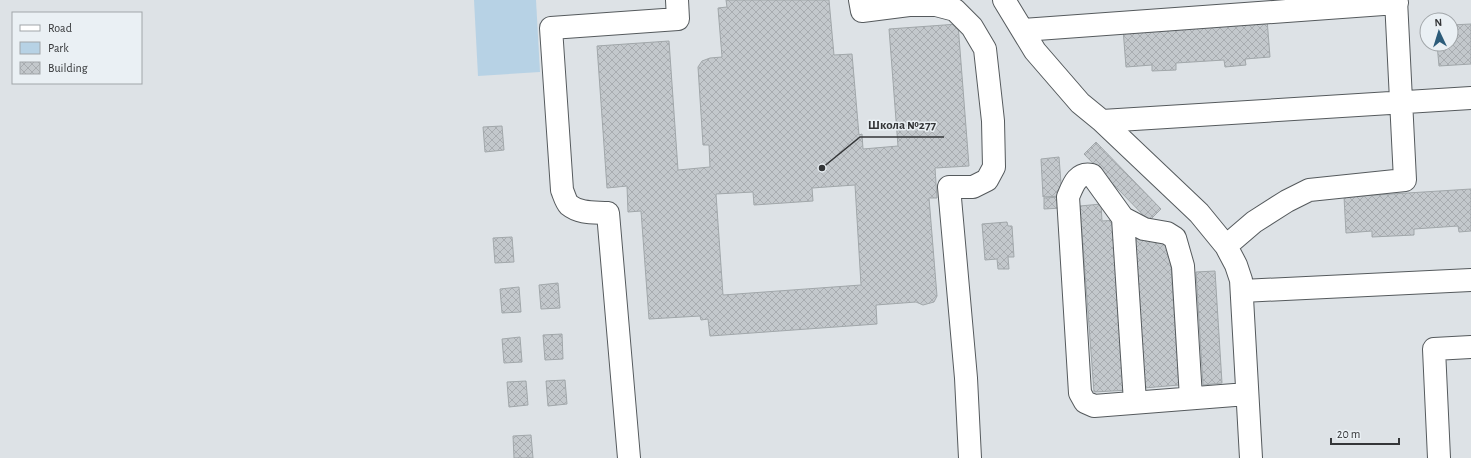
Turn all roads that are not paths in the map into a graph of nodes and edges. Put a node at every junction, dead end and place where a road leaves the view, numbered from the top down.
1 (677, 0) edge
2 (860, 0) edge
3 (1004, 0) edge
4 (1396, 2) edge
5 (1225, 8) edge
6 (1023, 30) junction
7 (1471, 98) edge
8 (1402, 102) junction
9 (1102, 120) junction
10 (1123, 218) junction
11 (1226, 246) junction
12 (1471, 280) edge
13 (1242, 291) junction
14 (1471, 347) edge
15 (1248, 394) junction
16 (1191, 398) junction
17 (1135, 402) junction
18 (629, 458) edge
19 (970, 458) edge
20 (1251, 458) edge
21 (1439, 458) edge

1 - 18 street
2 - 19 street
3 - 6 street
4 - 5 street
4 - 8 street
5 - 6 street
6 - 9 street
7 - 8 street
8 - 9 street
8 - 11 street
9 - 11 street
10 - 16 street
10 - 17 street
10 - 17 street
11 - 13 street
12 - 13 street
13 - 15 street
14 - 21 street
15 - 16 street
15 - 20 street
16 - 17 street

